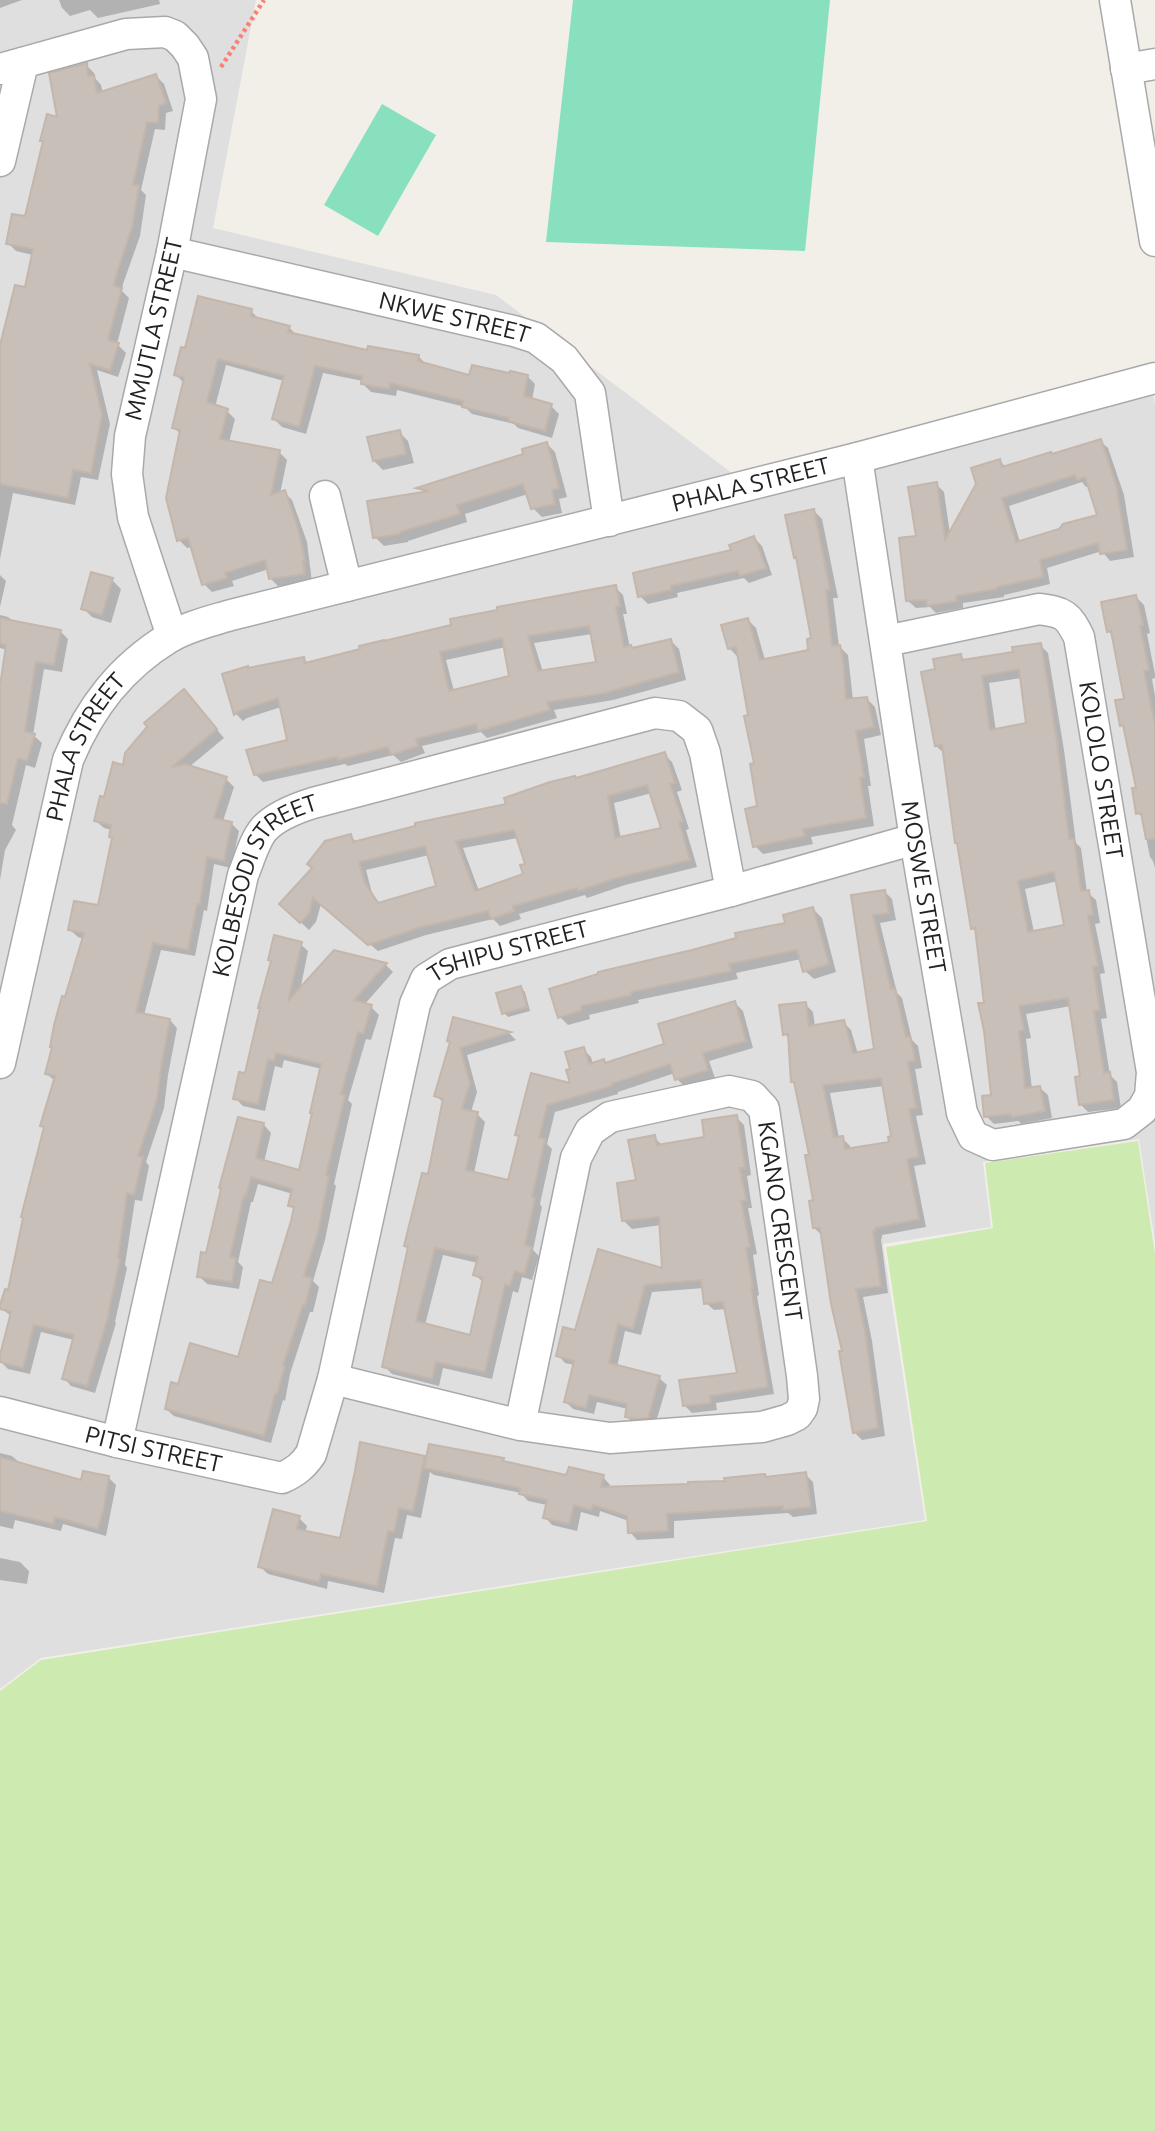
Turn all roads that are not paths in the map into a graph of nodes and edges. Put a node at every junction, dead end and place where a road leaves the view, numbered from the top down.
1 (1115, 0) edge
2 (1155, 64) edge
3 (11, 66) edge
4 (1126, 69) junction
5 (0, 161) edge
6 (1155, 241) edge
7 (172, 252) junction
8 (1155, 378) edge
9 (857, 458) junction
10 (325, 496) dead end
11 (609, 521) junction
12 (348, 586) junction
13 (172, 636) junction
14 (886, 641) junction
15 (915, 839) junction
16 (731, 891) junction
17 (9, 981) edge
18 (0, 1063) edge
19 (1142, 1110) joint
20 (333, 1379) junction
21 (0, 1412) edge
22 (520, 1425) junction
23 (117, 1442) junction
24 (304, 1464) joint

1 - 4 street
2 - 4 street
3 - 5 street
3 - 7 street, MMUTLA STREET
4 - 6 street
7 - 11 street, NKWE STREET
7 - 13 street, MMUTLA STREET
8 - 9 street, PHALA STREET
9 - 11 street, PHALA STREET
9 - 14 street, MOSWE STREET
10 - 12 street
11 - 12 street, PHALA STREET
12 - 13 street, PHALA STREET
13 - 17 street, PHALA STREET
14 - 15 street, MOSWE STREET
14 - 19 street, KOLOLO STREET
15 - 16 street, TSHIPU STREET
15 - 19 street, MOSWE STREET
16 - 20 street, TSHIPU STREET
16 - 23 street, KOLBESODI STREET
17 - 18 street, PHALA STREET
20 - 22 street, KGANO CRESCENT
20 - 24 street, TSHIPU STREET
21 - 23 street, PITSI STREET
22 - 22 street, KGANO CRESCENT
23 - 24 street, PITSI STREET

